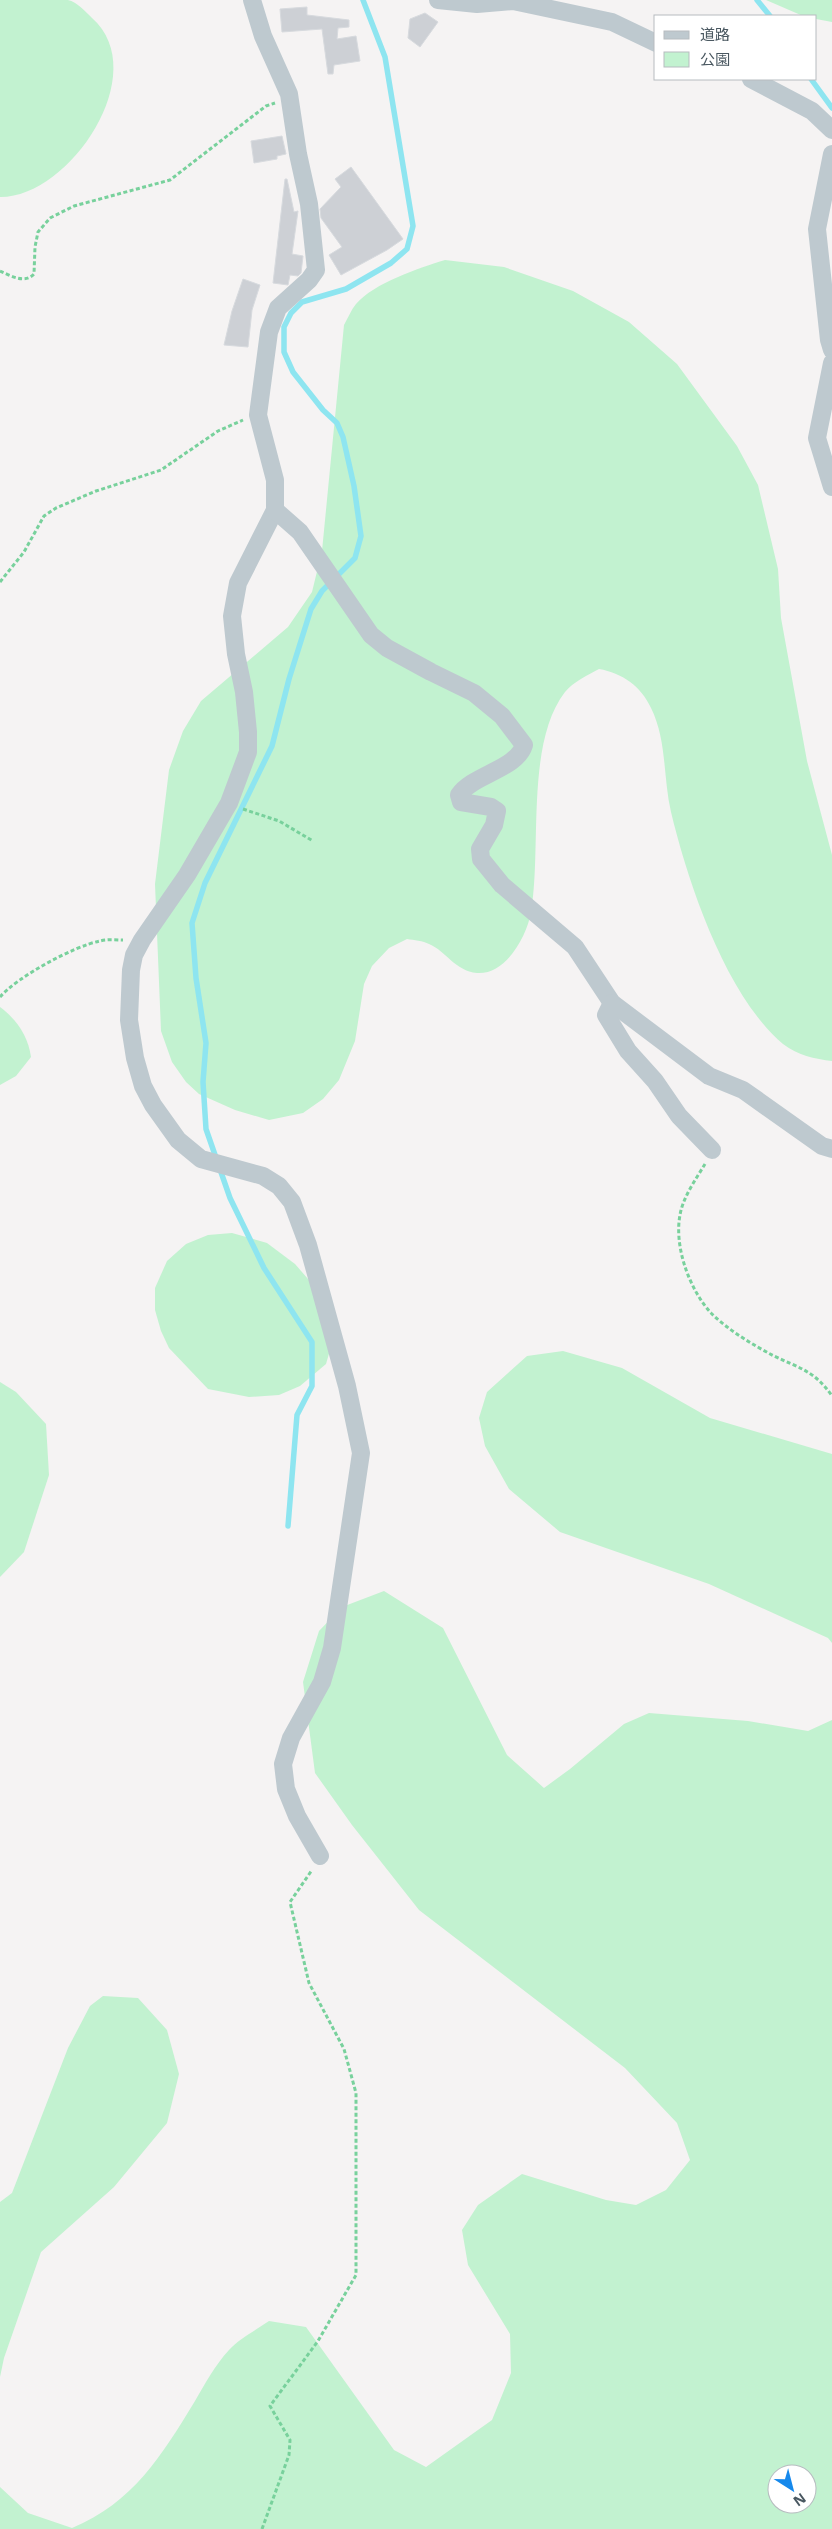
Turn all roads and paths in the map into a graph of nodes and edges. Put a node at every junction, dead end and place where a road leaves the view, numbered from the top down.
1 (252, 0) edge
2 (438, 0) edge
3 (654, 42) edge
4 (753, 80) edge
5 (289, 97) junction
6 (832, 130) edge
7 (832, 154) edge
8 (0, 271) edge
9 (832, 350) edge
10 (832, 362) edge
11 (258, 415) junction
12 (832, 487) edge
13 (275, 510) junction
14 (0, 582) edge
15 (254, 812) dead end
16 (313, 841) dead end
17 (142, 940) junction
18 (0, 997) edge
19 (612, 1003) junction
20 (832, 1149) edge
21 (712, 1150) joint
22 (832, 1396) edge
23 (320, 1856) joint
24 (262, 2529) edge

1 - 5 street
2 - 3 street
4 - 6 street
5 - 8 path
5 - 11 street
7 - 9 street
10 - 12 street
11 - 13 street
11 - 14 path
13 - 17 street
13 - 19 street
15 - 16 path
17 - 18 path
17 - 23 street
19 - 20 street
19 - 21 street
21 - 22 path
23 - 24 path

